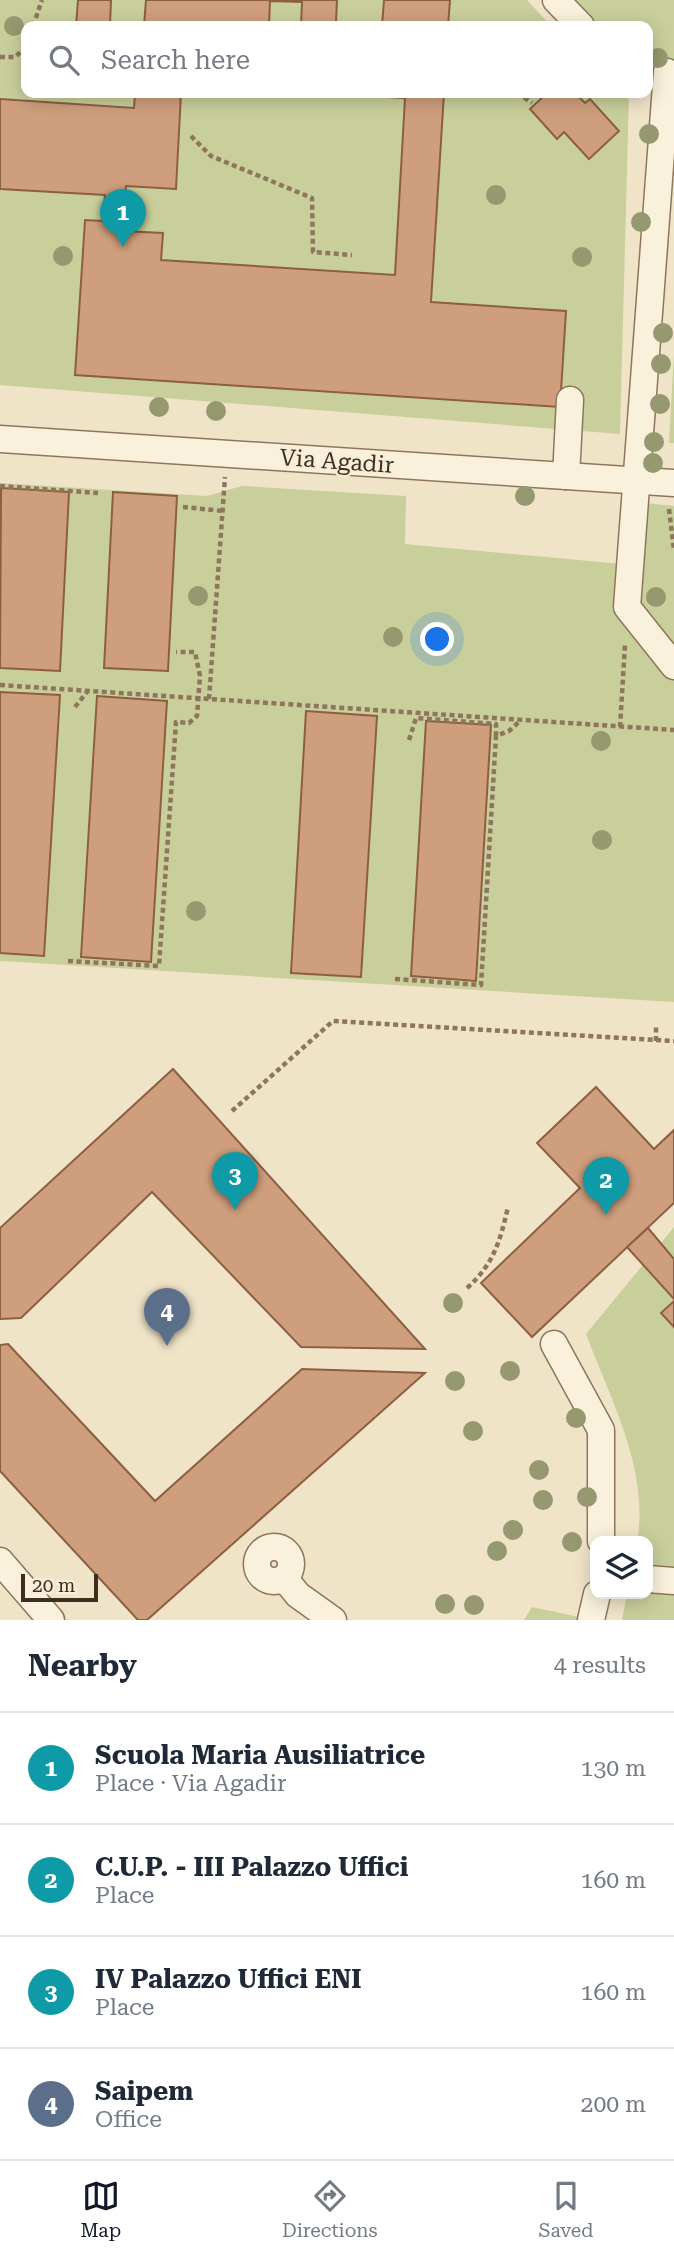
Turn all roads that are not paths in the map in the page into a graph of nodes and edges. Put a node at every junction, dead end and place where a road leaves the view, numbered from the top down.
1 (556, 0) edge
2 (576, 21) edge
3 (663, 70) edge
4 (666, 164) edge
5 (570, 400) dead end
6 (0, 439) edge
7 (566, 476) junction
8 (635, 481) junction
9 (671, 494) edge
10 (674, 666) edge
11 (554, 1344) dead end
12 (601, 1536) edge
13 (0, 1561) edge
14 (284, 1578) dead end
15 (596, 1599) edge
16 (51, 1620) edge
17 (333, 1620) edge
18 (591, 1620) edge

1 - 2 street
3 - 4 street
4 - 8 street
5 - 7 street
6 - 7 street, Via Agadir
7 - 8 street, Via Agadir
8 - 9 street, Via Agadir
8 - 10 street
11 - 12 street
13 - 16 street
14 - 17 street
15 - 18 street

